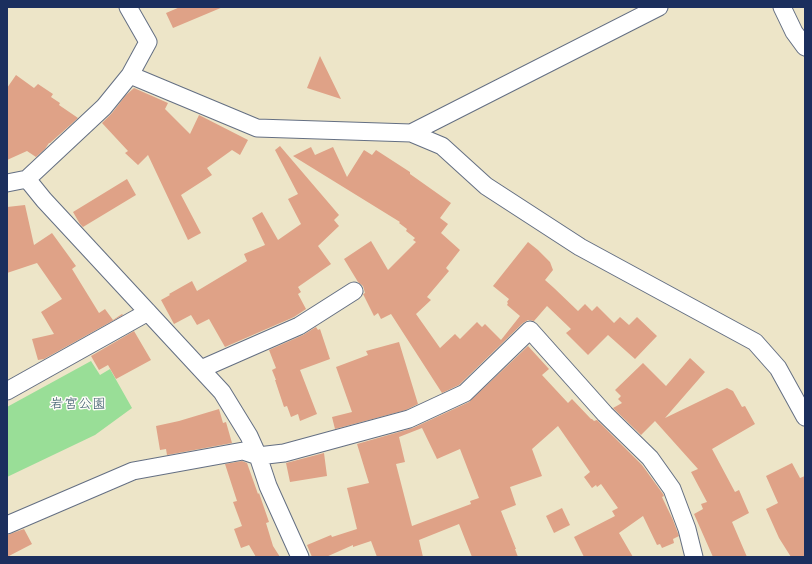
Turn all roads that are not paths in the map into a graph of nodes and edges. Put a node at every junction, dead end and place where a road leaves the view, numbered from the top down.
1 (128, 7) edge
2 (659, 7) edge
3 (782, 7) edge
4 (805, 47) edge
5 (130, 75) junction
6 (411, 133) junction
7 (27, 179) junction
8 (7, 183) edge
9 (354, 291) dead end
10 (148, 312) junction
11 (201, 369) junction
12 (7, 392) edge
13 (805, 417) edge
14 (258, 456) junction
15 (7, 525) edge
16 (300, 557) edge
17 (694, 557) edge

1 - 5 street
2 - 6 street
3 - 4 street
5 - 6 street
5 - 7 street
6 - 13 street
7 - 8 street
7 - 10 street
9 - 11 street
10 - 11 street
10 - 12 street
11 - 14 street
14 - 15 street
14 - 16 street
14 - 17 street

